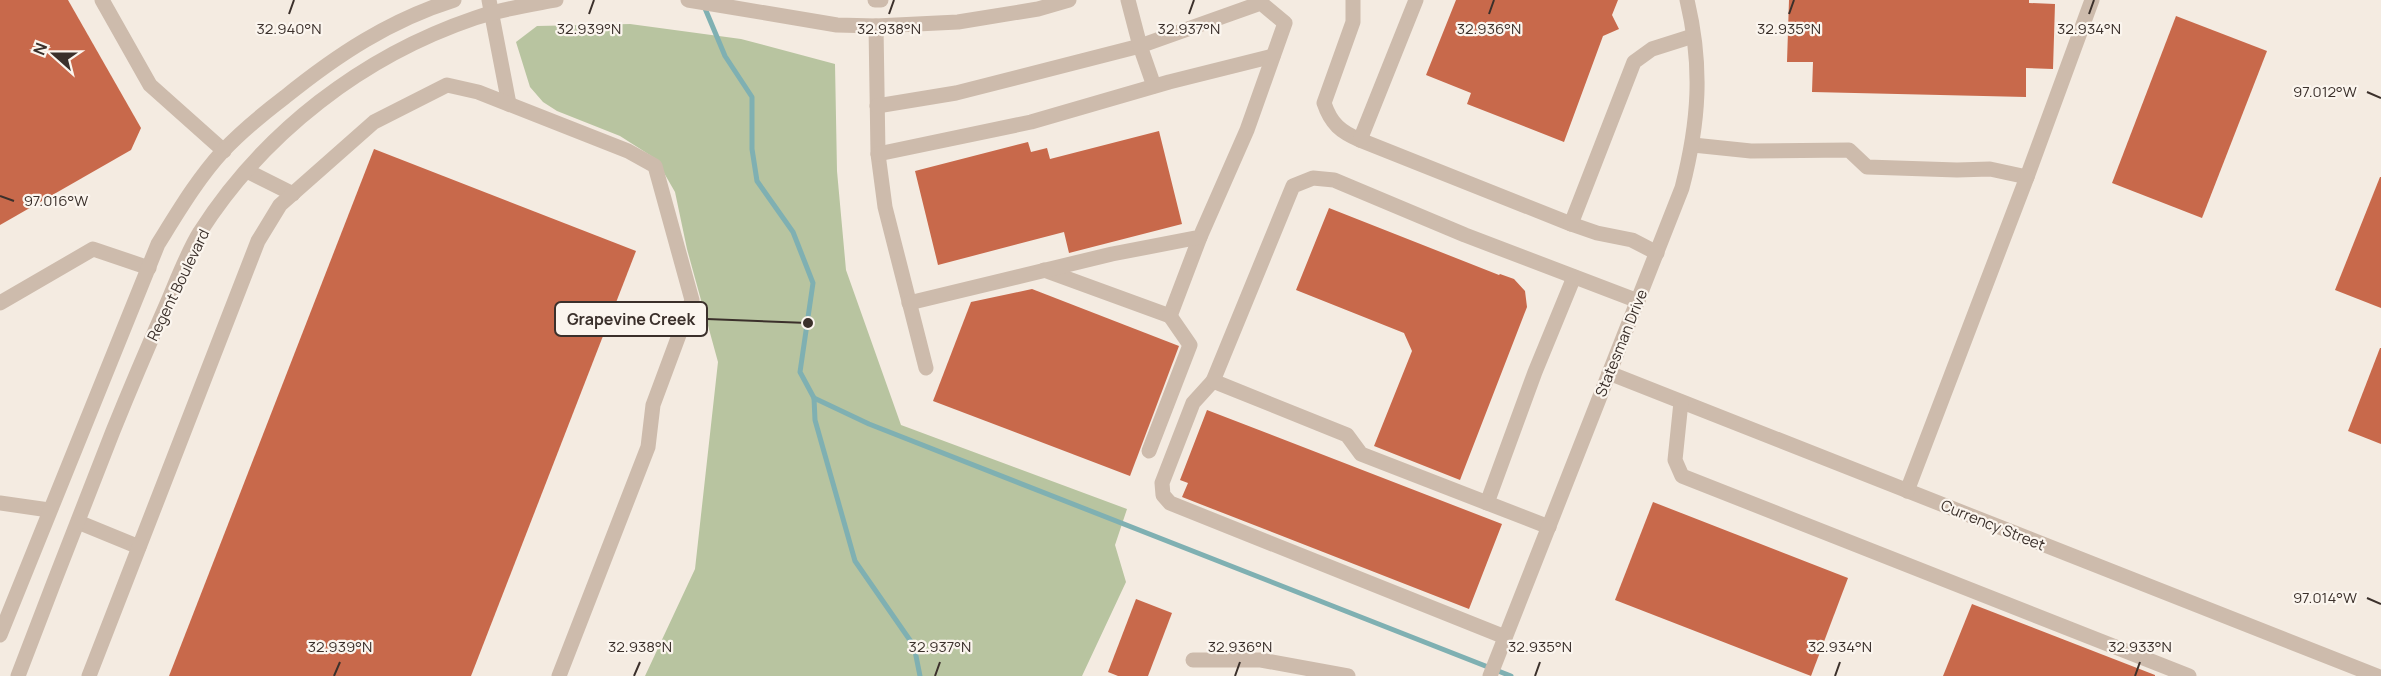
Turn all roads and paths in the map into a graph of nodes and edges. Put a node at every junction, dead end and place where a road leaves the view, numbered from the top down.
1 (102, 0) edge
2 (454, 0) edge
3 (556, 0) edge
4 (688, 0) edge
5 (1069, 0) edge
6 (1128, 0) edge
7 (1353, 0) edge
8 (1416, 0) edge
9 (1687, 0) edge
10 (2092, 0) edge
11 (491, 7) edge
12 (876, 26) junction
13 (1693, 36) junction
14 (1140, 46) junction
15 (1274, 56) junction
16 (1154, 86) junction
17 (509, 104) junction
18 (878, 106) junction
19 (1360, 140) junction
20 (1693, 145) junction
21 (224, 151) junction
22 (878, 154) junction
23 (247, 171) junction
24 (2027, 177) junction
25 (293, 194) junction
26 (1571, 224) junction
27 (1200, 237) junction
28 (1657, 252) junction
29 (148, 268) junction
30 (1044, 270) junction
31 (1574, 277) junction
32 (1638, 301) junction
33 (0, 303) edge
34 (909, 303) junction
35 (1170, 316) junction
36 (926, 368) dead end
37 (1609, 373) junction
38 (1214, 381) junction
39 (1681, 402) junction
40 (1149, 451) dead end
41 (1907, 491) junction
42 (0, 503) edge
43 (1487, 503) junction
44 (49, 510) junction
45 (78, 522) junction
46 (1549, 527) junction
47 (139, 546) junction
48 (0, 635) edge
49 (1506, 637) junction
50 (1193, 660) dead end
51 (18, 676) edge
52 (89, 676) edge
53 (559, 676) edge
54 (1348, 676) edge
55 (1490, 676) edge
56 (2189, 676) edge
57 (2377, 676) edge

1 - 21 street
2 - 21 street, Regent Boulevard
3 - 11 street, Regent Boulevard
4 - 12 street
5 - 12 street
6 - 14 street
7 - 19 street
8 - 19 street
9 - 13 street, Statesman Drive
10 - 24 street
11 - 17 street
11 - 23 street, Regent Boulevard
12 - 18 street
13 - 20 street, Statesman Drive
13 - 26 street
14 - 15 street
14 - 16 street
14 - 18 street
15 - 16 street
15 - 27 street
16 - 22 street
17 - 25 street
17 - 53 street
18 - 22 street
19 - 26 street
20 - 24 street
20 - 28 street, Statesman Drive
21 - 29 street, Regent Boulevard
22 - 34 street
23 - 25 street
23 - 45 street, Regent Boulevard
24 - 41 street
25 - 47 street
26 - 28 street
27 - 30 street
27 - 35 street
28 - 32 street, Statesman Drive
29 - 33 street
29 - 44 street, Regent Boulevard
30 - 34 street
30 - 35 street
31 - 32 street
31 - 38 street
31 - 43 street
32 - 37 street, Statesman Drive
34 - 36 street
35 - 40 street
37 - 39 street, Currency Street
37 - 46 street, Statesman Drive
38 - 43 street
38 - 49 street
39 - 41 street, Currency Street
39 - 56 street
41 - 57 street, Currency Street
42 - 44 street
43 - 46 street
44 - 48 street, Regent Boulevard
45 - 47 street
45 - 51 street, Regent Boulevard
46 - 49 street, Statesman Drive
47 - 52 street
49 - 55 street, Statesman Drive
50 - 54 street

